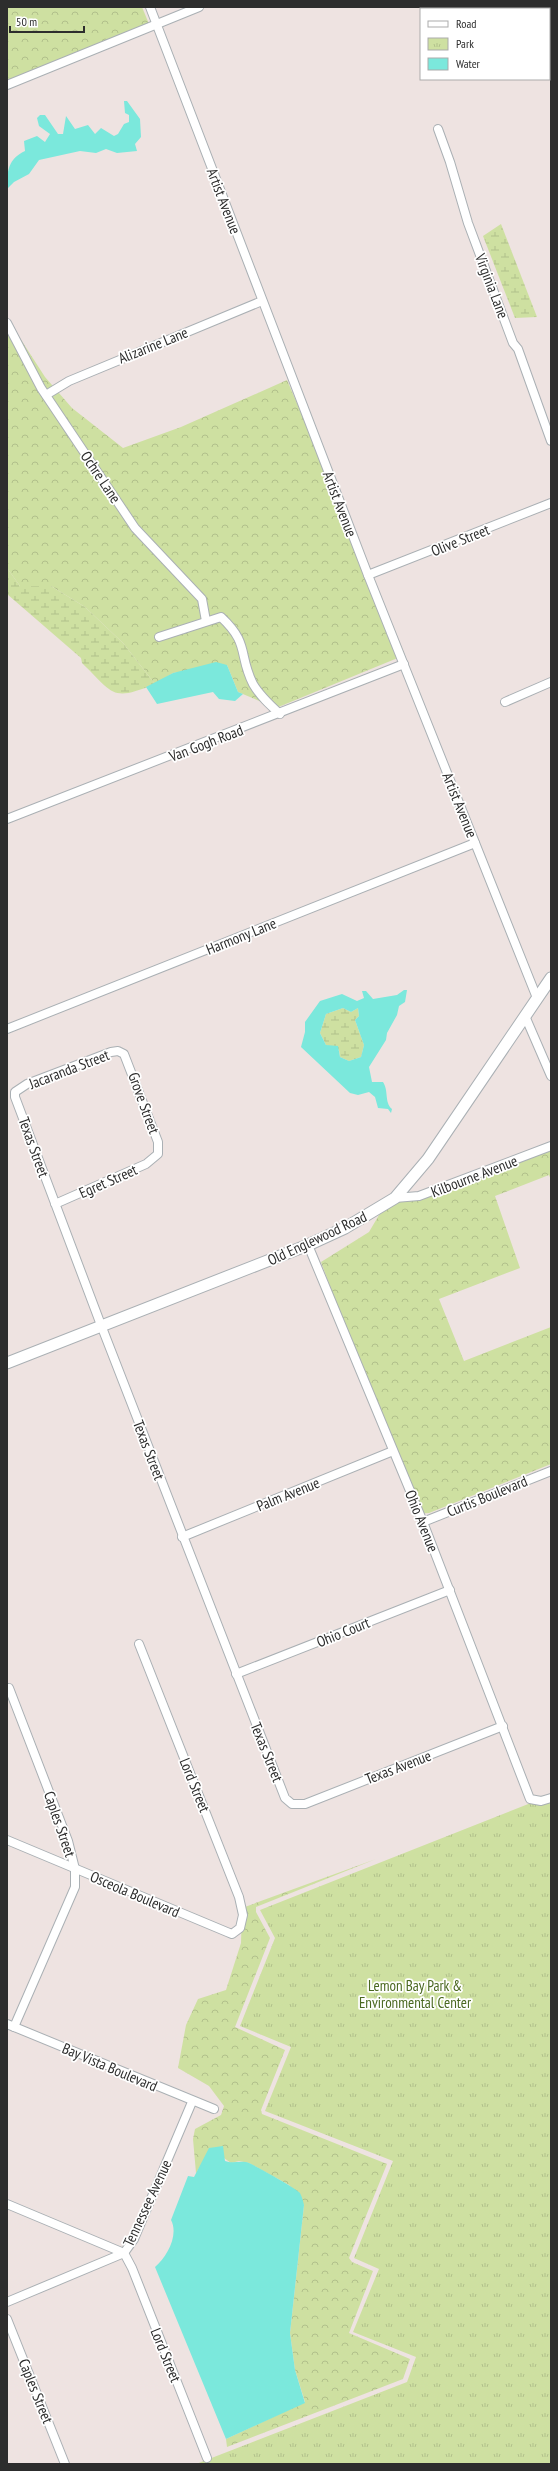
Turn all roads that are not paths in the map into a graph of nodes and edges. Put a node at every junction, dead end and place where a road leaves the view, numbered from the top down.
1 (150, 7) edge
2 (199, 7) edge
3 (157, 24) junction
4 (7, 85) edge
5 (438, 129) dead end
6 (262, 301) junction
7 (7, 323) edge
8 (46, 394) junction
9 (551, 441) edge
10 (551, 503) edge
11 (368, 575) junction
12 (206, 621) junction
13 (159, 636) dead end
14 (404, 664) junction
15 (551, 682) edge
16 (505, 702) dead end
17 (280, 714) junction
18 (7, 819) edge
19 (475, 843) junction
20 (551, 978) edge
21 (537, 998) junction
22 (525, 1016) junction
23 (7, 1029) edge
24 (124, 1054) joint
25 (551, 1076) edge
26 (15, 1092) joint
27 (551, 1146) edge
28 (158, 1154) joint
29 (395, 1198) junction
30 (55, 1204) junction
31 (308, 1246) junction
32 (100, 1325) junction
33 (7, 1363) edge
34 (393, 1451) junction
35 (551, 1471) edge
36 (423, 1522) junction
37 (182, 1536) junction
38 (450, 1590) junction
39 (139, 1644) dead end
40 (236, 1674) junction
41 (9, 1688) dead end
42 (503, 1726) junction
43 (551, 1798) edge
44 (292, 1804) joint
45 (7, 1840) edge
46 (75, 1869) junction
47 (240, 1928) joint
48 (11, 2025) edge
49 (192, 2102) junction
50 (214, 2110) dead end
51 (7, 2204) edge
52 (124, 2253) junction
53 (7, 2302) edge
54 (7, 2319) edge
55 (207, 2458) dead end
56 (65, 2464) edge

1 - 3 street, Artist Avenue
2 - 3 street
3 - 4 street
3 - 6 street, Artist Avenue
5 - 9 street, Virginia Lane
6 - 8 street, Alizarine Lane
6 - 11 street, Artist Avenue
7 - 8 street, Ochre Lane
8 - 12 street, Ochre Lane
10 - 11 street, Olive Street
11 - 14 street, Artist Avenue
12 - 13 street
12 - 17 street
14 - 17 street, Van Gogh Road
14 - 19 street, Artist Avenue
15 - 16 street
17 - 18 street, Van Gogh Road
19 - 21 street, Artist Avenue
19 - 23 street, Harmony Lane
20 - 21 street, Old Englewood Road
21 - 22 street, Old Englewood Road
22 - 25 street
22 - 29 street, Old Englewood Road
24 - 26 street, Jacaranda Street
24 - 28 street, Grove Street
26 - 30 street, Texas Street
27 - 29 street, Kilbourne Avenue
28 - 30 street, Egret Street
29 - 31 street, Old Englewood Road
30 - 32 street, Texas Street
31 - 32 street, Old Englewood Road
31 - 34 street, Ohio Avenue
32 - 33 street, Old Englewood Road
32 - 37 street, Texas Street
34 - 36 street, Ohio Avenue
34 - 37 street, Palm Avenue
35 - 36 street, Curtis Boulevard
36 - 38 street, Ohio Avenue
37 - 40 street, Texas Street
38 - 40 street, Ohio Court
38 - 42 street, Ohio Avenue
39 - 47 street, Lord Street
40 - 44 street, Texas Street
41 - 46 street, Caples Street
42 - 43 street, Ohio Avenue
42 - 44 street, Texas Avenue
45 - 46 street, Osceola Boulevard
46 - 47 street, Osceola Boulevard
46 - 48 street, Caples Street
48 - 49 street, Bay Vista Boulevard
49 - 50 street, Bay Vista Boulevard
49 - 52 street, Tennessee Avenue
51 - 52 street
52 - 53 street, Tennessee Avenue
52 - 55 street, Lord Street
54 - 56 street, Caples Street

